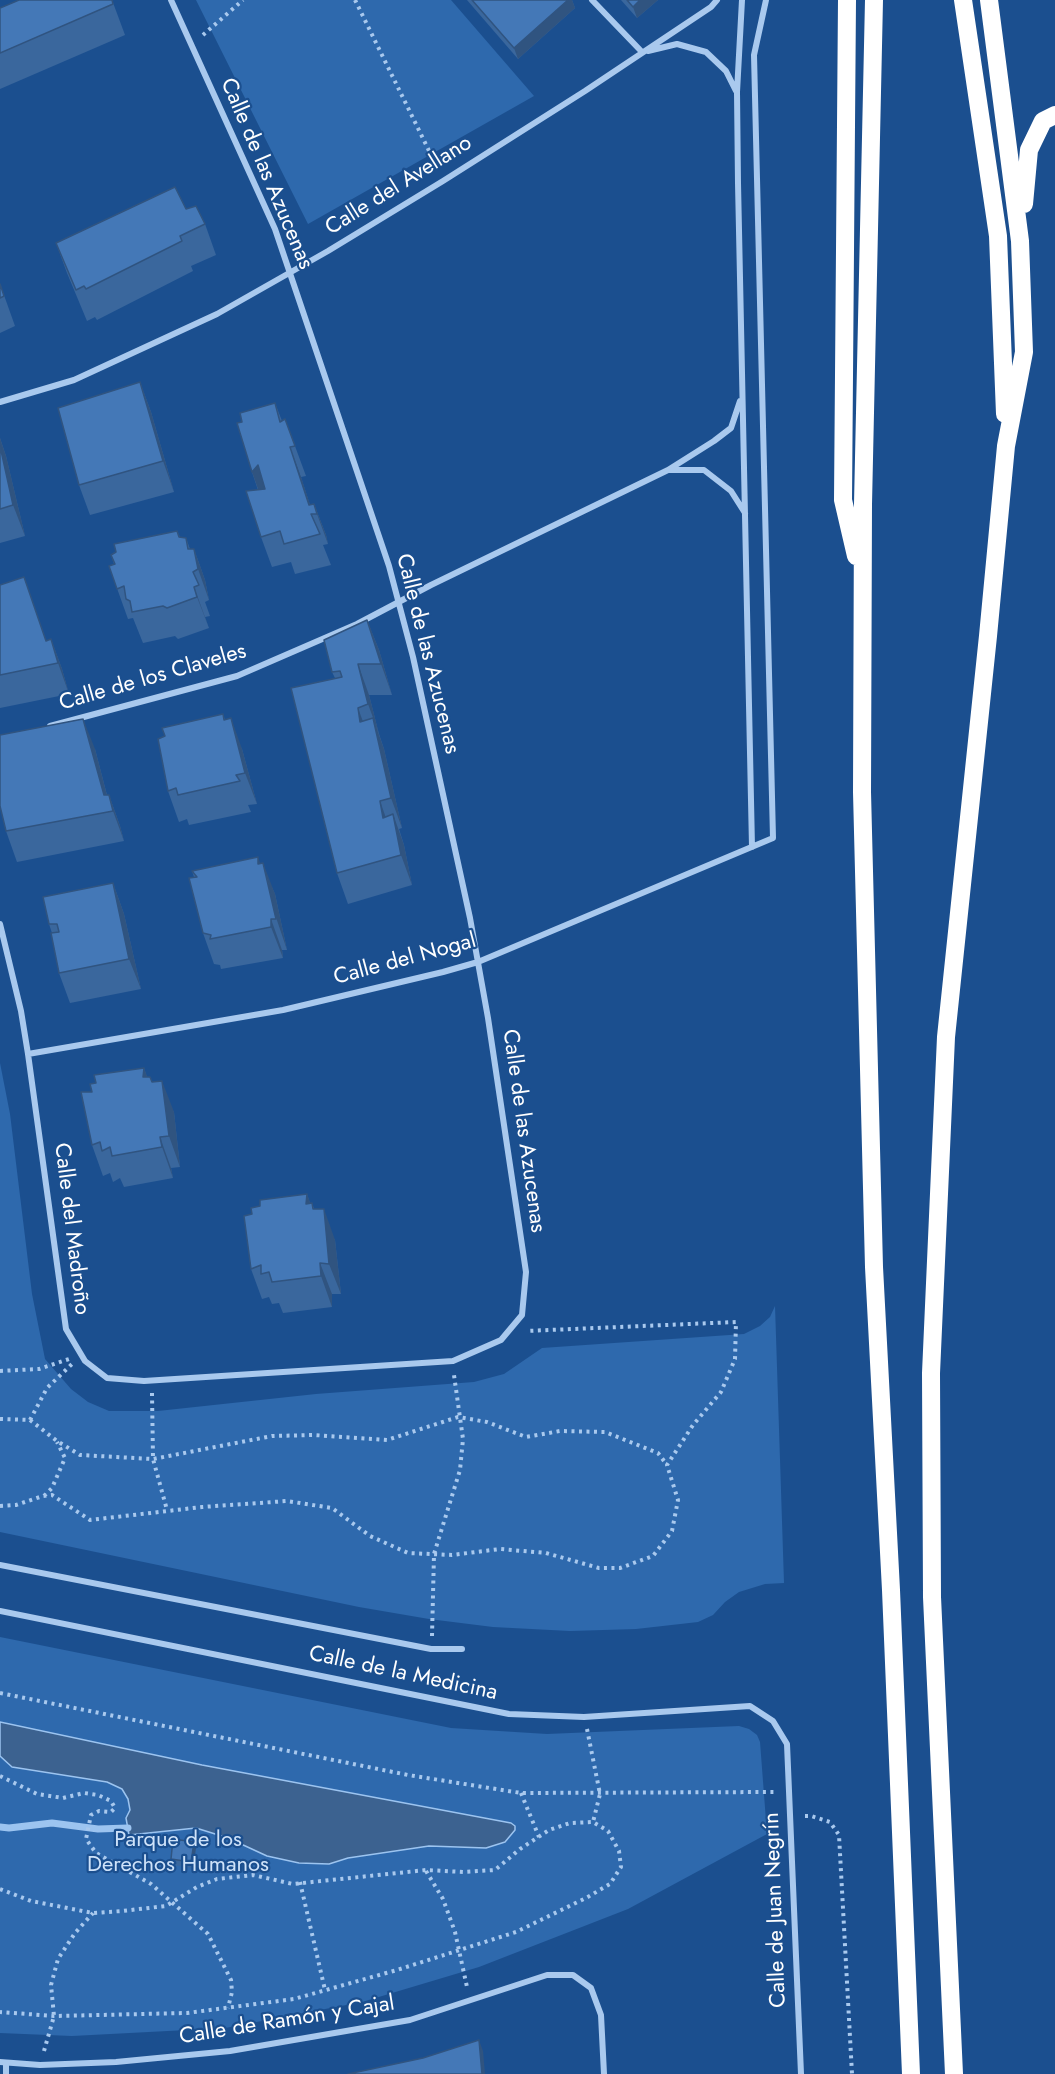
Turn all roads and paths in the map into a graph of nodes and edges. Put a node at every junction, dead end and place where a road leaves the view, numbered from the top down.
1 (171, 0) edge
2 (243, 0) edge
3 (355, 0) edge
4 (592, 0) edge
5 (717, 0) edge
6 (742, 0) edge
7 (766, 0) edge
8 (847, 0) edge
9 (874, 0) edge
10 (963, 0) edge
11 (989, 0) edge
12 (198, 39) dead end
13 (642, 52) junction
14 (737, 92) junction
15 (1055, 115) edge
16 (443, 181) junction
17 (1020, 241) junction
18 (289, 274) junction
19 (742, 395) junction
20 (0, 402) edge
21 (1006, 446) junction
22 (668, 470) junction
23 (745, 514) junction
24 (864, 590) junction
25 (399, 603) junction
26 (45, 727) edge
27 (752, 847) junction
28 (0, 924) edge
29 (478, 962) junction
30 (28, 1054) junction
31 (508, 1332) junction
32 (501, 1340) joint
33 (81, 1355) junction
34 (453, 1361) junction
35 (0, 1371) edge
36 (151, 1380) junction
37 (458, 1417) junction
38 (0, 1419) edge
39 (30, 1420) junction
40 (57, 1442) junction
41 (153, 1459) junction
42 (667, 1465) junction
43 (43, 1496) junction
44 (0, 1506) edge
45 (167, 1510) junction
46 (434, 1554) junction
47 (0, 1565) edge
48 (0, 1611) edge
49 (431, 1649) junction
50 (462, 1649) dead end
51 (0, 1693) edge
52 (584, 1717) junction
53 (787, 1744) joint
54 (0, 1776) edge
55 (791, 1792) junction
56 (521, 1793) junction
57 (600, 1794) junction
58 (789, 1817) junction
59 (593, 1822) junction
60 (539, 1837) junction
61 (426, 1870) junction
62 (300, 1882) junction
63 (0, 1889) edge
64 (172, 1902) junction
65 (93, 1913) junction
66 (459, 1950) junction
67 (951, 1982) junction
68 (325, 1990) junction
69 (470, 2000) junction
70 (228, 2008) junction
71 (0, 2012) edge
72 (54, 2016) junction
73 (3, 2062) edge
74 (40, 2065) junction
75 (6, 2074) edge
76 (604, 2074) edge
77 (801, 2074) edge
78 (852, 2074) edge
79 (911, 2074) edge
80 (954, 2074) edge
81 (966, 2074) edge

1 - 18 street, Calle de las Azucenas
2 - 12 path
3 - 16 path
4 - 13 street
5 - 13 street, Calle del Avellano
6 - 14 street
7 - 27 street, Calle del Nogal
8 - 24 highway
9 - 24 highway
10 - 21 highway
11 - 17 highway
13 - 14 street
13 - 16 street, Calle del Avellano
14 - 19 street
15 - 17 highway
16 - 18 street, Calle del Avellano
17 - 21 highway
18 - 20 street, Calle del Avellano
18 - 25 street, Calle de las Azucenas
19 - 22 street, Calle de los Claveles
19 - 23 street
21 - 67 highway
22 - 23 street
22 - 25 street, Calle de los Claveles
23 - 27 street
24 - 79 highway
25 - 26 street, Calle de los Claveles
25 - 29 street, Calle de las Azucenas
27 - 29 street, Calle del Nogal
28 - 30 street, Calle del Madroño
29 - 30 street, Calle del Nogal
29 - 31 street, Calle de las Azucenas
30 - 33 street, Calle del Madroño
31 - 32 street, Calle de las Azucenas
31 - 42 path
32 - 34 street, Calle del Madroño
33 - 35 path
33 - 36 street, Calle del Madroño
33 - 39 path
34 - 36 street, Calle del Madroño
34 - 37 path
36 - 41 path
37 - 41 path
37 - 42 path
37 - 46 path
38 - 39 path
39 - 40 path
40 - 41 path
40 - 43 path
41 - 45 path
42 - 46 path
43 - 44 path
43 - 45 path
45 - 46 path
46 - 49 path
47 - 49 street, Calle de la Medicina
48 - 52 street, Calle de la Medicina
49 - 50 street, Calle de la Medicina
51 - 56 path
52 - 53 street, Calle de la Medicina
52 - 57 path
53 - 55 street, Calle de Juan Negrín
54 - 64 path
55 - 57 path
55 - 58 street, Calle de Juan Negrín
56 - 57 path
56 - 60 path
57 - 59 path
58 - 77 street, Calle de Juan Negrín
58 - 78 path
59 - 60 path
59 - 66 path
60 - 61 path
61 - 62 path
61 - 66 path
62 - 64 path
62 - 68 path
63 - 65 path
64 - 65 path
64 - 70 path
65 - 72 path
66 - 68 path
66 - 69 path
67 - 80 highway
67 - 81 highway
68 - 70 path
69 - 74 street, Calle de Ramón y Cajal
69 - 76 street, Calle de Ramón y Cajal
70 - 72 path
71 - 72 path
72 - 74 path
73 - 74 street, Calle de Ramón y Cajal
73 - 75 street

